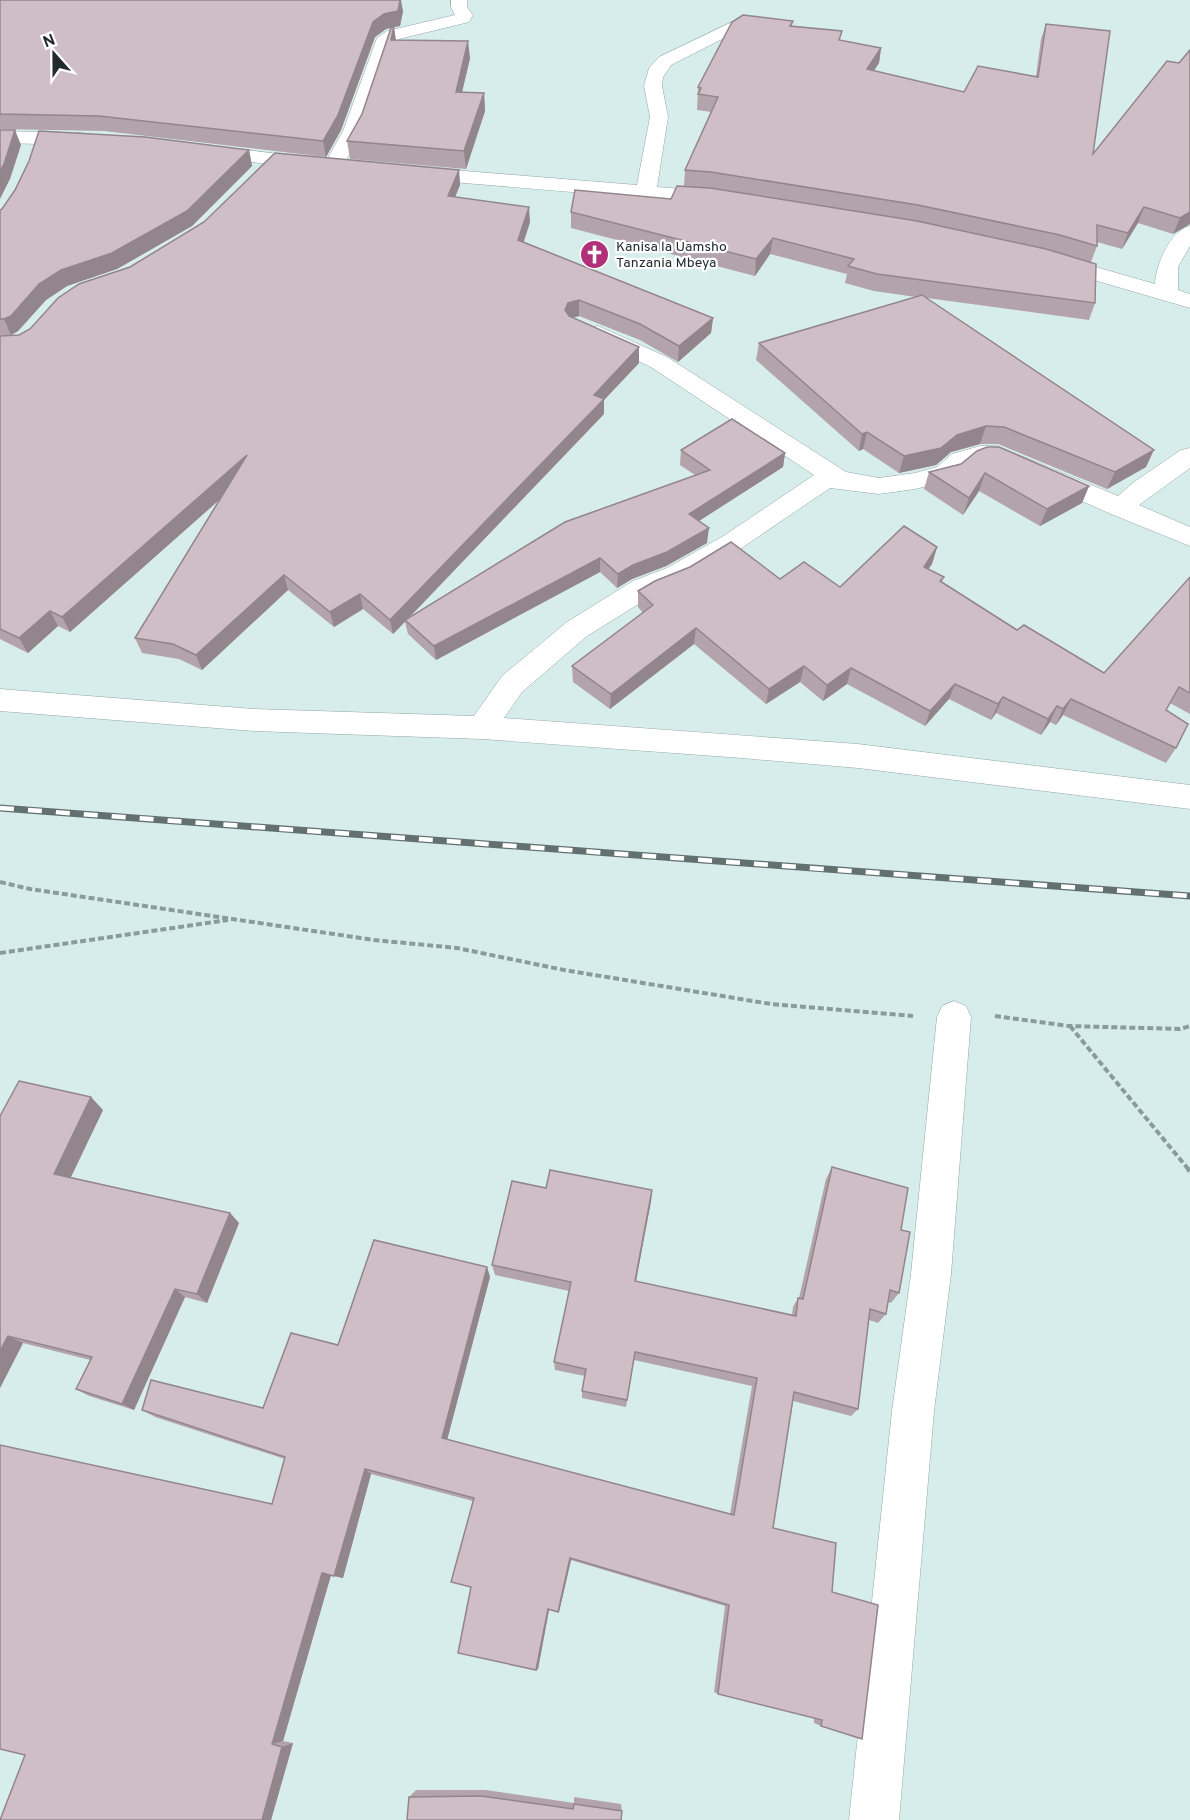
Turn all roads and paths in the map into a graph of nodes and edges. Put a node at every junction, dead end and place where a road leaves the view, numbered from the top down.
1 (459, 0) edge
2 (732, 27) edge
3 (0, 137) edge
4 (104, 140) edge
5 (184, 147) edge
6 (272, 160) junction
7 (334, 165) junction
8 (357, 168) edge
9 (392, 171) edge
10 (256, 176) edge
11 (646, 190) junction
12 (742, 202) edge
13 (1190, 232) edge
14 (1035, 256) edge
15 (1167, 293) junction
16 (1190, 301) edge
17 (578, 325) edge
18 (1190, 456) edge
19 (839, 479) junction
20 (1120, 508) junction
21 (1190, 537) edge
22 (0, 700) edge
23 (482, 728) junction
24 (1190, 797) edge
25 (0, 882) edge
26 (233, 919) junction
27 (0, 953) edge
28 (954, 1017) junction
29 (1070, 1026) junction
30 (1190, 1026) edge
31 (1190, 1171) edge
32 (874, 1820) edge

1 - 7 street
2 - 11 street
3 - 4 street
5 - 6 street
6 - 7 street
6 - 10 street
7 - 8 street
9 - 11 street
11 - 12 street
13 - 15 street
14 - 15 street
15 - 16 street
17 - 19 street
18 - 20 street
19 - 20 street
19 - 23 street
20 - 21 street
22 - 23 street
23 - 24 street
25 - 26 path
26 - 27 path
26 - 28 path
28 - 29 path
28 - 32 street
29 - 30 path
29 - 31 path

